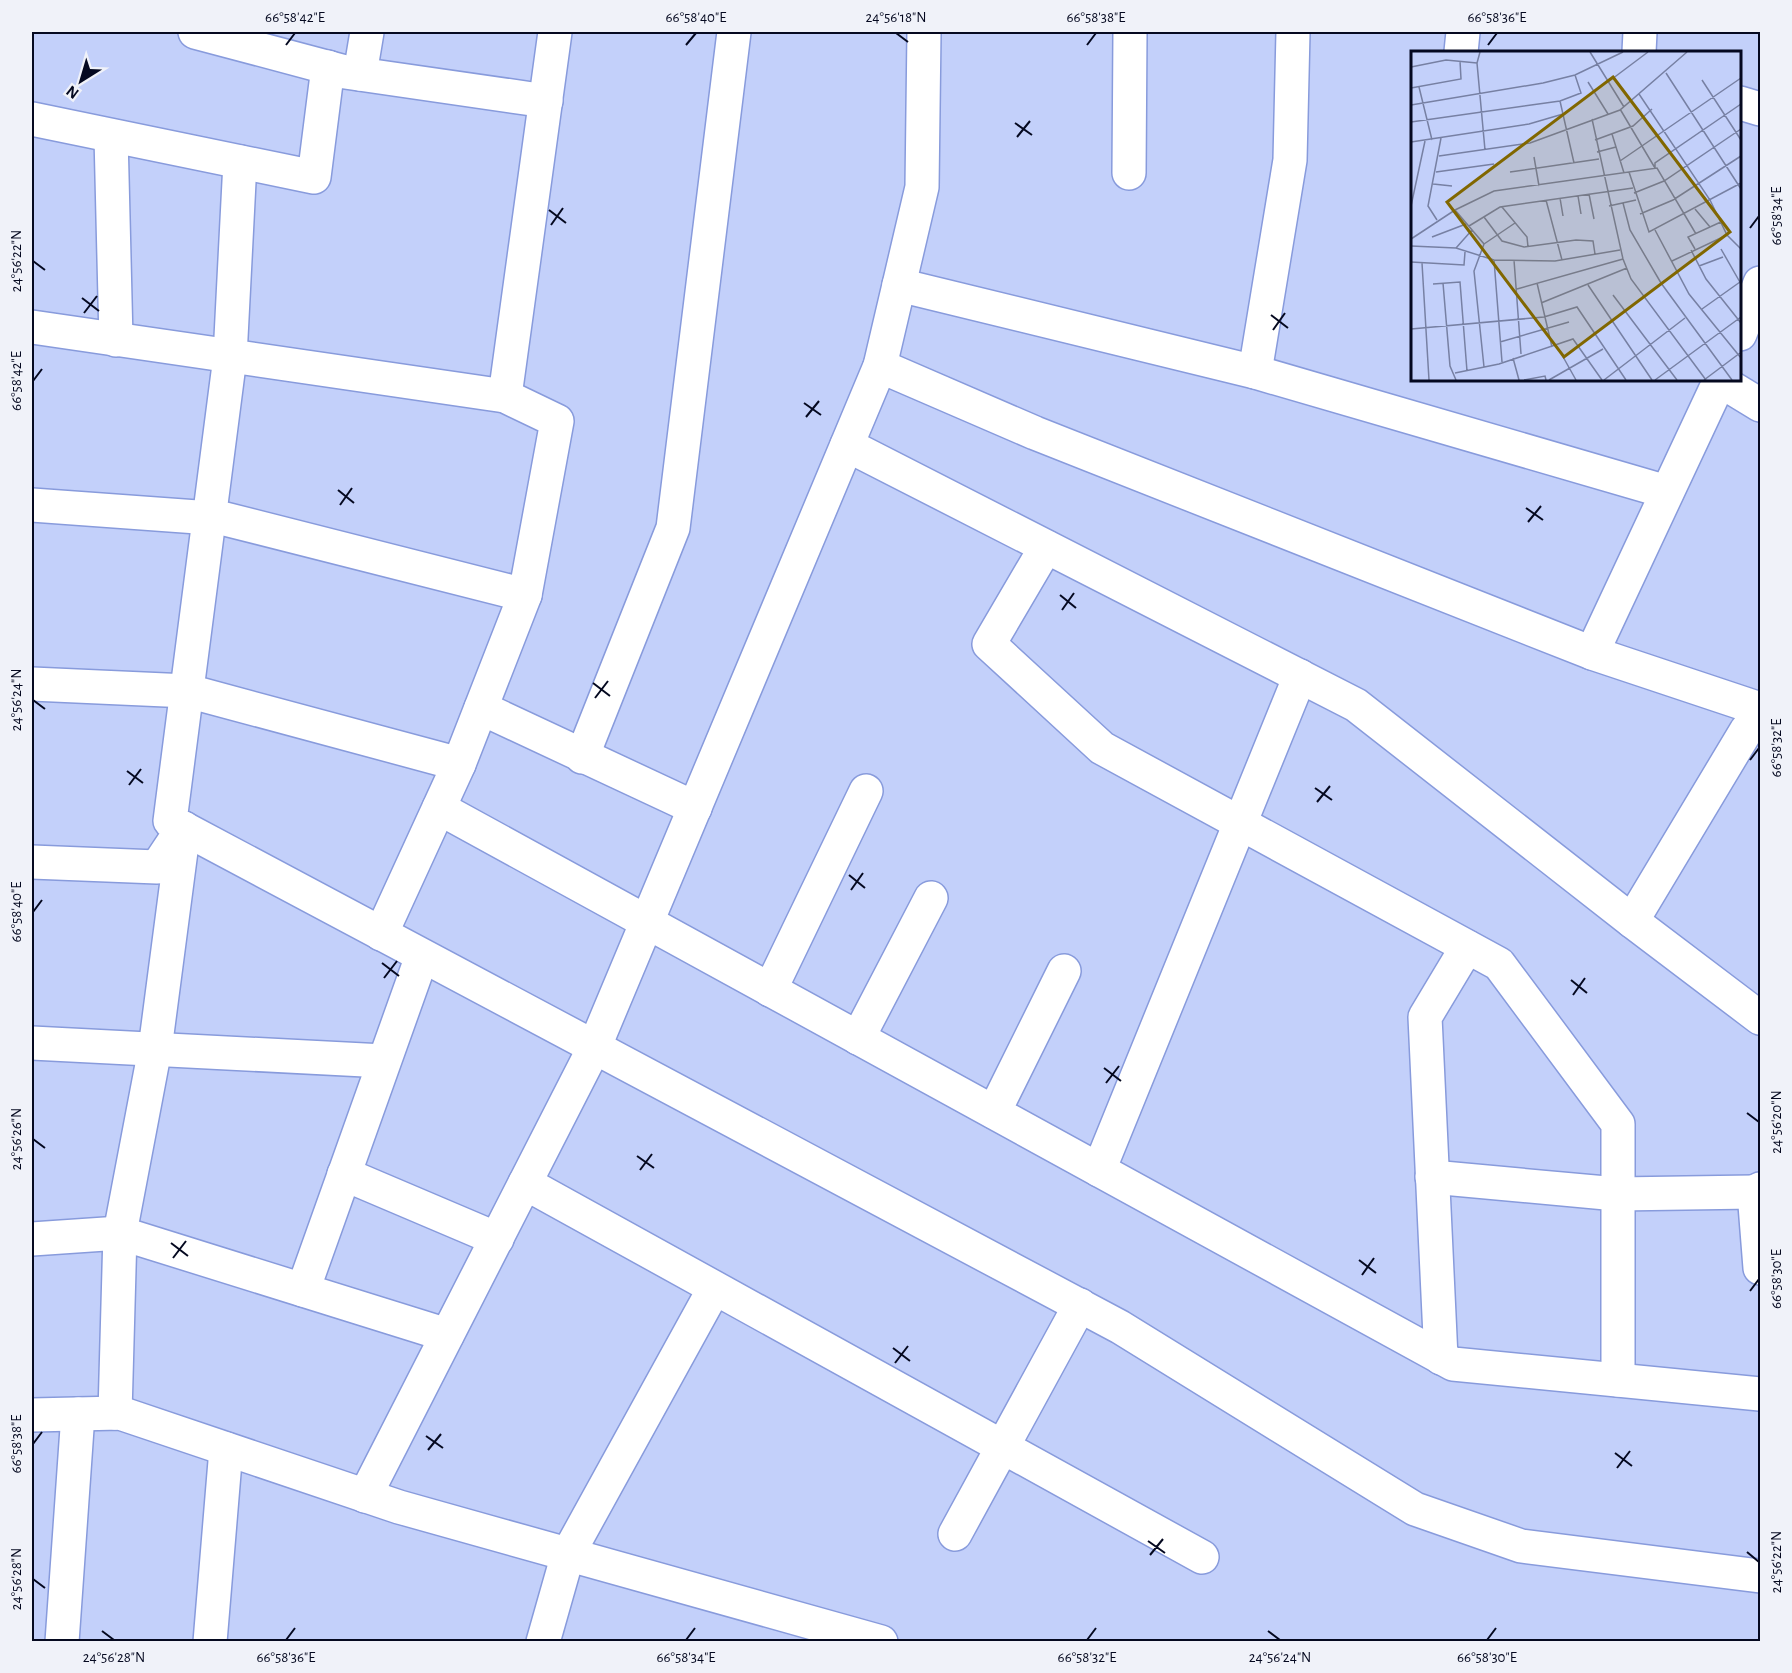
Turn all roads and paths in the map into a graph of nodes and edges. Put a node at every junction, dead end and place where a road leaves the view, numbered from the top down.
1 (195, 32) edge
2 (367, 32) edge
3 (555, 32) edge
4 (734, 32) edge
5 (924, 32) edge
6 (1130, 32) edge
7 (1293, 32) edge
8 (1463, 32) edge
9 (1640, 32) edge
10 (1461, 51) edge
11 (1639, 51) edge
12 (328, 67) junction
13 (360, 74) junction
14 (546, 100) junction
15 (1741, 103) edge
16 (1761, 109) edge
17 (32, 119) edge
18 (111, 136) junction
19 (240, 162) junction
20 (1129, 173) dead end
21 (899, 285) junction
22 (1755, 286) edge
23 (32, 327) edge
24 (1741, 331) edge
25 (116, 340) junction
26 (230, 357) junction
27 (880, 366) junction
28 (1255, 372) junction
29 (1720, 381) edge
30 (1722, 381) edge
31 (505, 396) junction
32 (1761, 405) edge
33 (847, 445) junction
34 (1667, 492) junction
35 (32, 505) edge
36 (211, 520) junction
37 (1047, 547) junction
38 (525, 595) junction
39 (1592, 653) junction
40 (1300, 676) junction
41 (32, 684) edge
42 (188, 691) junction
43 (480, 708) junction
44 (1761, 709) edge
45 (1761, 713) edge
46 (582, 757) junction
47 (459, 764) junction
48 (866, 791) dead end
49 (439, 808) junction
50 (695, 808) junction
51 (1238, 822) junction
52 (184, 828) junction
53 (32, 862) edge
54 (931, 898) dead end
55 (1632, 921) junction
56 (648, 922) junction
57 (381, 934) junction
58 (1467, 947) junction
59 (422, 956) junction
60 (1064, 970) dead end
61 (770, 990) junction
62 (1761, 1018) edge
63 (858, 1038) junction
64 (32, 1043) edge
65 (594, 1048) junction
66 (155, 1049) junction
67 (384, 1061) junction
68 (994, 1112) junction
69 (1099, 1170) junction
70 (344, 1174) junction
71 (1432, 1177) junction
72 (525, 1183) junction
73 (1757, 1191) edge
74 (1617, 1194) junction
75 (120, 1233) junction
76 (32, 1239) edge
77 (496, 1239) junction
78 (1761, 1268) edge
79 (714, 1289) junction
80 (303, 1290) junction
81 (1080, 1305) junction
82 (447, 1335) junction
83 (1441, 1358) junction
84 (1618, 1380) junction
85 (1761, 1394) edge
86 (115, 1413) junction
87 (78, 1414) junction
88 (32, 1415) edge
89 (226, 1449) junction
90 (1001, 1449) junction
91 (365, 1496) junction
92 (955, 1534) dead end
93 (568, 1554) junction
94 (1202, 1557) dead end
95 (1761, 1576) edge
96 (63, 1641) edge
97 (210, 1641) edge
98 (543, 1641) edge
99 (881, 1641) edge

1 - 12 street
2 - 13 street
3 - 14 street
4 - 46 street
5 - 21 street
6 - 20 street
7 - 28 street
8 - 10 street
9 - 11 street
12 - 13 street
12 - 19 street
13 - 14 street
14 - 31 street
15 - 16 street
17 - 18 street
18 - 19 street
18 - 25 street
19 - 26 street
21 - 27 street
21 - 28 street
22 - 24 street
23 - 25 street
25 - 26 street
26 - 31 street
26 - 36 street
27 - 33 street
27 - 39 street
28 - 34 street
29 - 34 street
30 - 32 street
31 - 38 street
33 - 37 street
33 - 50 street
34 - 39 street
35 - 36 street
36 - 38 street
36 - 42 street
37 - 40 street
37 - 51 street
38 - 43 street
39 - 44 street
40 - 51 street
40 - 55 street
41 - 42 street
42 - 47 street
42 - 52 street
43 - 46 street
43 - 47 street
45 - 55 street
46 - 50 street
47 - 49 street
48 - 61 street
49 - 56 street
49 - 57 street
50 - 56 street
51 - 58 street
51 - 69 street
52 - 53 street
52 - 57 street
52 - 66 street
54 - 63 street
55 - 62 street
56 - 61 street
56 - 65 street
57 - 59 street
58 - 71 street
58 - 74 street
59 - 65 street
59 - 67 street
60 - 68 street
61 - 63 street
63 - 68 street
64 - 66 street
65 - 72 street
65 - 81 street
66 - 67 street
66 - 75 street
67 - 70 street
68 - 69 street
69 - 83 street
70 - 77 street
70 - 80 street
71 - 74 street
71 - 83 street
72 - 77 street
72 - 79 street
73 - 74 street
73 - 78 street
74 - 84 street
75 - 76 street
75 - 80 street
75 - 86 street
77 - 82 street
79 - 90 street
79 - 93 street
80 - 82 street
81 - 90 street
81 - 95 street
82 - 91 street
83 - 84 street
84 - 85 street
86 - 87 street
86 - 89 street
87 - 88 street
87 - 96 street
89 - 91 street
89 - 97 street
90 - 92 street
90 - 94 street
91 - 93 street
93 - 98 street
93 - 99 street

